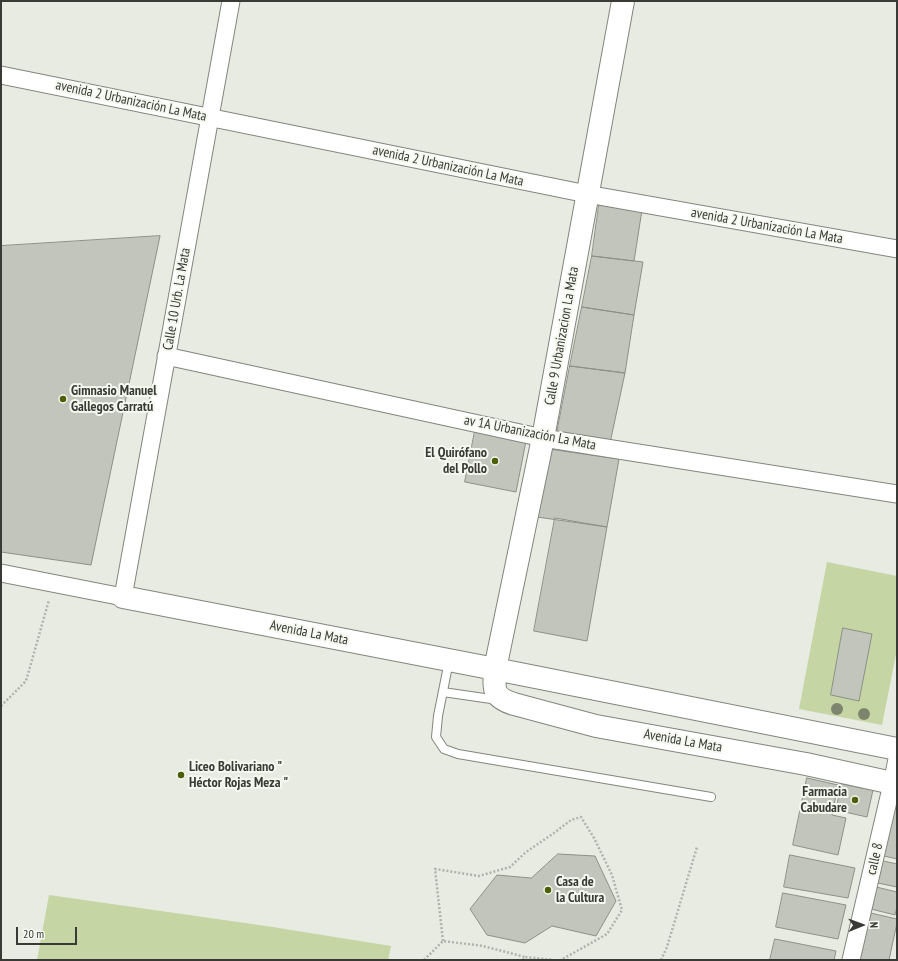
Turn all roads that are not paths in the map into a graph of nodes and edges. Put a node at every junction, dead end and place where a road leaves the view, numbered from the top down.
1 (231, 1) edge
2 (623, 1) edge
3 (1, 75) edge
4 (209, 117) junction
5 (587, 194) junction
6 (897, 249) edge
7 (166, 356) junction
8 (543, 438) junction
9 (897, 494) edge
10 (1, 573) edge
11 (123, 597) junction
12 (449, 660) junction
13 (496, 669) junction
14 (443, 692) junction
15 (502, 700) junction
16 (897, 749) edge
17 (897, 759) edge
18 (895, 784) edge
19 (712, 797) dead end
20 (851, 960) edge

1 - 4 street, Calle 10 Urb. La Mata
2 - 5 street, Calle 9 Urbanizacion La Mata
3 - 4 street, avenida 2 Urbanización La Mata
4 - 5 street, avenida 2 Urbanización La Mata
4 - 7 street, Calle 10 Urb. La Mata
5 - 6 street, avenida 2 Urbanización La Mata
5 - 8 street, Calle 9 Urbanizacion La Mata
7 - 8 street, av 1A Urbanización La Mata
7 - 11 street, Calle 10 Urb. La Mata
8 - 9 street, av 1A Urbanización La Mata
8 - 13 street, Calle 9 Urbanizacion La Mata
10 - 11 street
11 - 12 street, Avenida La Mata
12 - 13 street, Avenida La Mata
12 - 14 lane
13 - 15 street
13 - 16 street, Avenida La Mata
14 - 15 lane
14 - 19 lane
15 - 18 street, Avenida La Mata
17 - 18 street, calle 8
18 - 20 street, calle 8

